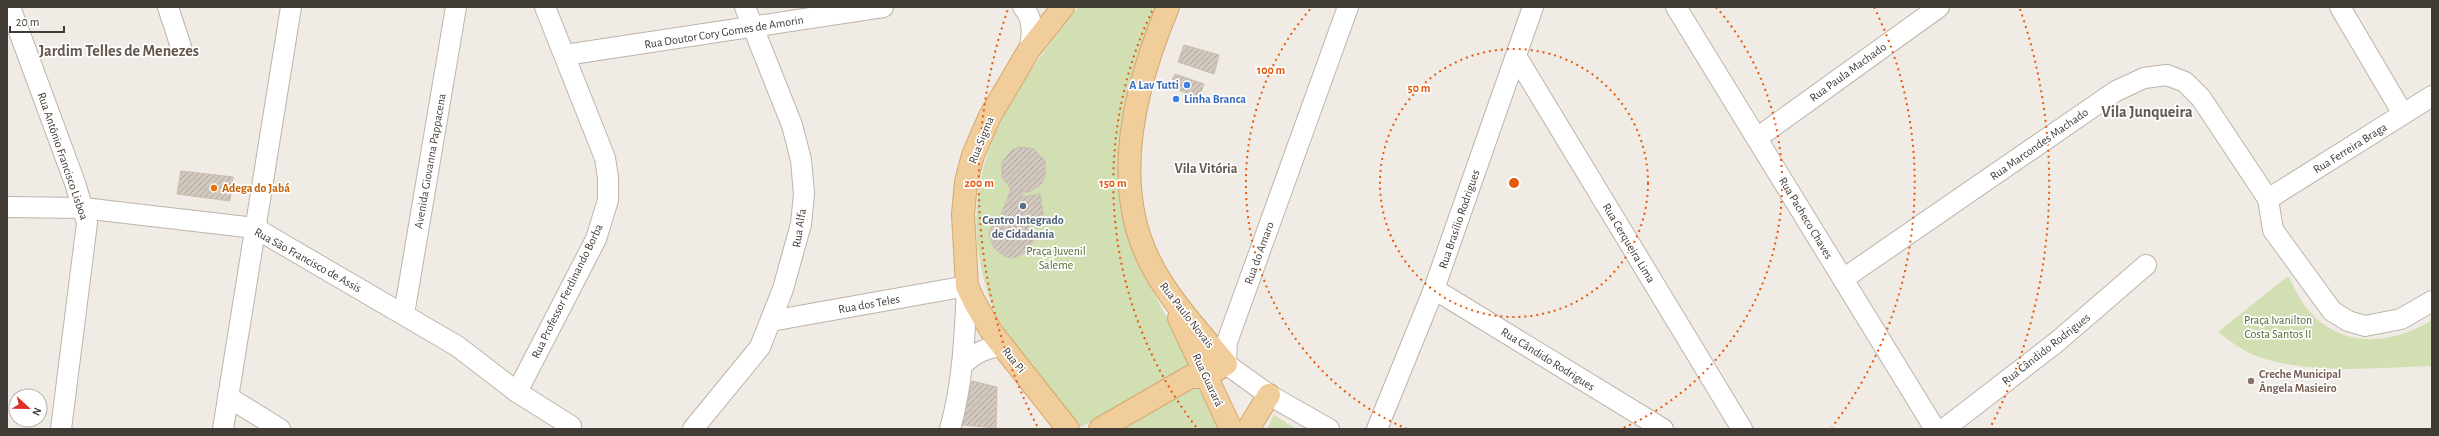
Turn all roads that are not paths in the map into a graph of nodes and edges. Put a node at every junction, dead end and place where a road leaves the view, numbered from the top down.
1 (10, 7) edge
2 (168, 7) edge
3 (291, 7) edge
4 (456, 7) edge
5 (545, 7) edge
6 (745, 7) edge
7 (883, 7) edge
8 (1023, 7) edge
9 (1063, 7) edge
10 (1168, 7) edge
11 (1348, 7) edge
12 (1533, 7) edge
13 (1676, 7) edge
14 (1939, 7) edge
15 (2340, 7) edge
16 (753, 28) junction
17 (180, 47) dead end
18 (1029, 50) junction
19 (565, 55) junction
20 (1516, 56) junction
21 (2432, 96) edge
22 (2403, 114) junction
23 (1757, 138) junction
24 (2268, 200) junction
25 (7, 207) edge
26 (83, 208) junction
27 (255, 228) junction
28 (2146, 265) dead end
29 (1843, 279) junction
30 (967, 286) junction
31 (1165, 287) junction
32 (1434, 289) junction
33 (2432, 302) edge
34 (404, 314) junction
35 (771, 321) junction
36 (1002, 346) junction
37 (1226, 364) junction
38 (962, 365) junction
39 (1205, 377) junction
40 (517, 392) junction
41 (1269, 394) junction
42 (228, 397) junction
43 (1965, 423) edge
44 (571, 426) dead end
45 (61, 429) edge
46 (223, 429) edge
47 (280, 429) edge
48 (693, 429) edge
49 (950, 429) edge
50 (1068, 429) edge
51 (1100, 429) edge
52 (1231, 429) edge
53 (1248, 429) edge
54 (1328, 429) edge
55 (1377, 429) edge
56 (1663, 429) edge
57 (1742, 429) edge
58 (1935, 429) edge
59 (1944, 429) edge

1 - 26 street, Rua Antônio Francisco Lisboa
2 - 17 street
3 - 27 street
4 - 34 street, Avenida Giovanna Pappacena
5 - 19 street, Rua Professor Ferdinando Borba
6 - 16 street, Rua Alfa
7 - 16 street, Rua Doutor Cory Gomes de Amorin
8 - 18 street
9 - 18 main road, Rua Sigma
10 - 31 main road, Rua Paulo Novais
11 - 37 street, Rua do Amaro
12 - 20 street, Rua Brasílio Rodrigues
13 - 23 street, Rua Pacheco Chaves
14 - 23 street, Rua Paula Machado
15 - 22 street
16 - 19 street, Rua Doutor Cory Gomes de Amorin
16 - 35 street, Rua Alfa
18 - 30 main road, Rua Sigma
19 - 40 street, Rua Professor Ferdinando Borba
20 - 32 street, Rua Brasílio Rodrigues
20 - 57 street, Rua Cerqueira Lima
21 - 22 street, Rua Ferreira Braga
22 - 24 street, Rua Ferreira Braga
23 - 29 street, Rua Pacheco Chaves
24 - 29 street, Rua Marcondes Machado
24 - 33 street, Rua Marcondes Machado
25 - 26 street, Rua São Francisco de Assis
26 - 27 street, Rua São Francisco de Assis
26 - 45 street, Rua Antônio Francisco Lisboa
27 - 34 street, Rua São Francisco de Assis
27 - 42 street
28 - 43 street, Rua Cândido Rodrigues
29 - 58 street, Rua Pacheco Chaves
30 - 35 street, Rua dos Teles
30 - 36 main road, Rua Pi
30 - 38 street, Rua Sigma
31 - 37 main road, Rua Paulo Novais
31 - 39 main road, Rua Guarará
32 - 55 street, Rua Brasílio Rodrigues
32 - 56 street, Rua Cândido Rodrigues
34 - 40 street, Rua São Francisco de Assis
35 - 48 street, Rua Alfa
36 - 38 street
36 - 50 main road, Rua Pi
37 - 39 main road
37 - 41 street, Rua Paulo Novais
38 - 49 street, Rua Sigma
39 - 51 main road
39 - 52 main road, Rua Guarará
40 - 44 street, Rua São Francisco de Assis
41 - 53 main road
41 - 54 street, Rua Paulo Novais
42 - 46 street
42 - 47 street
43 - 59 street, Rua Cândido Rodrigues

